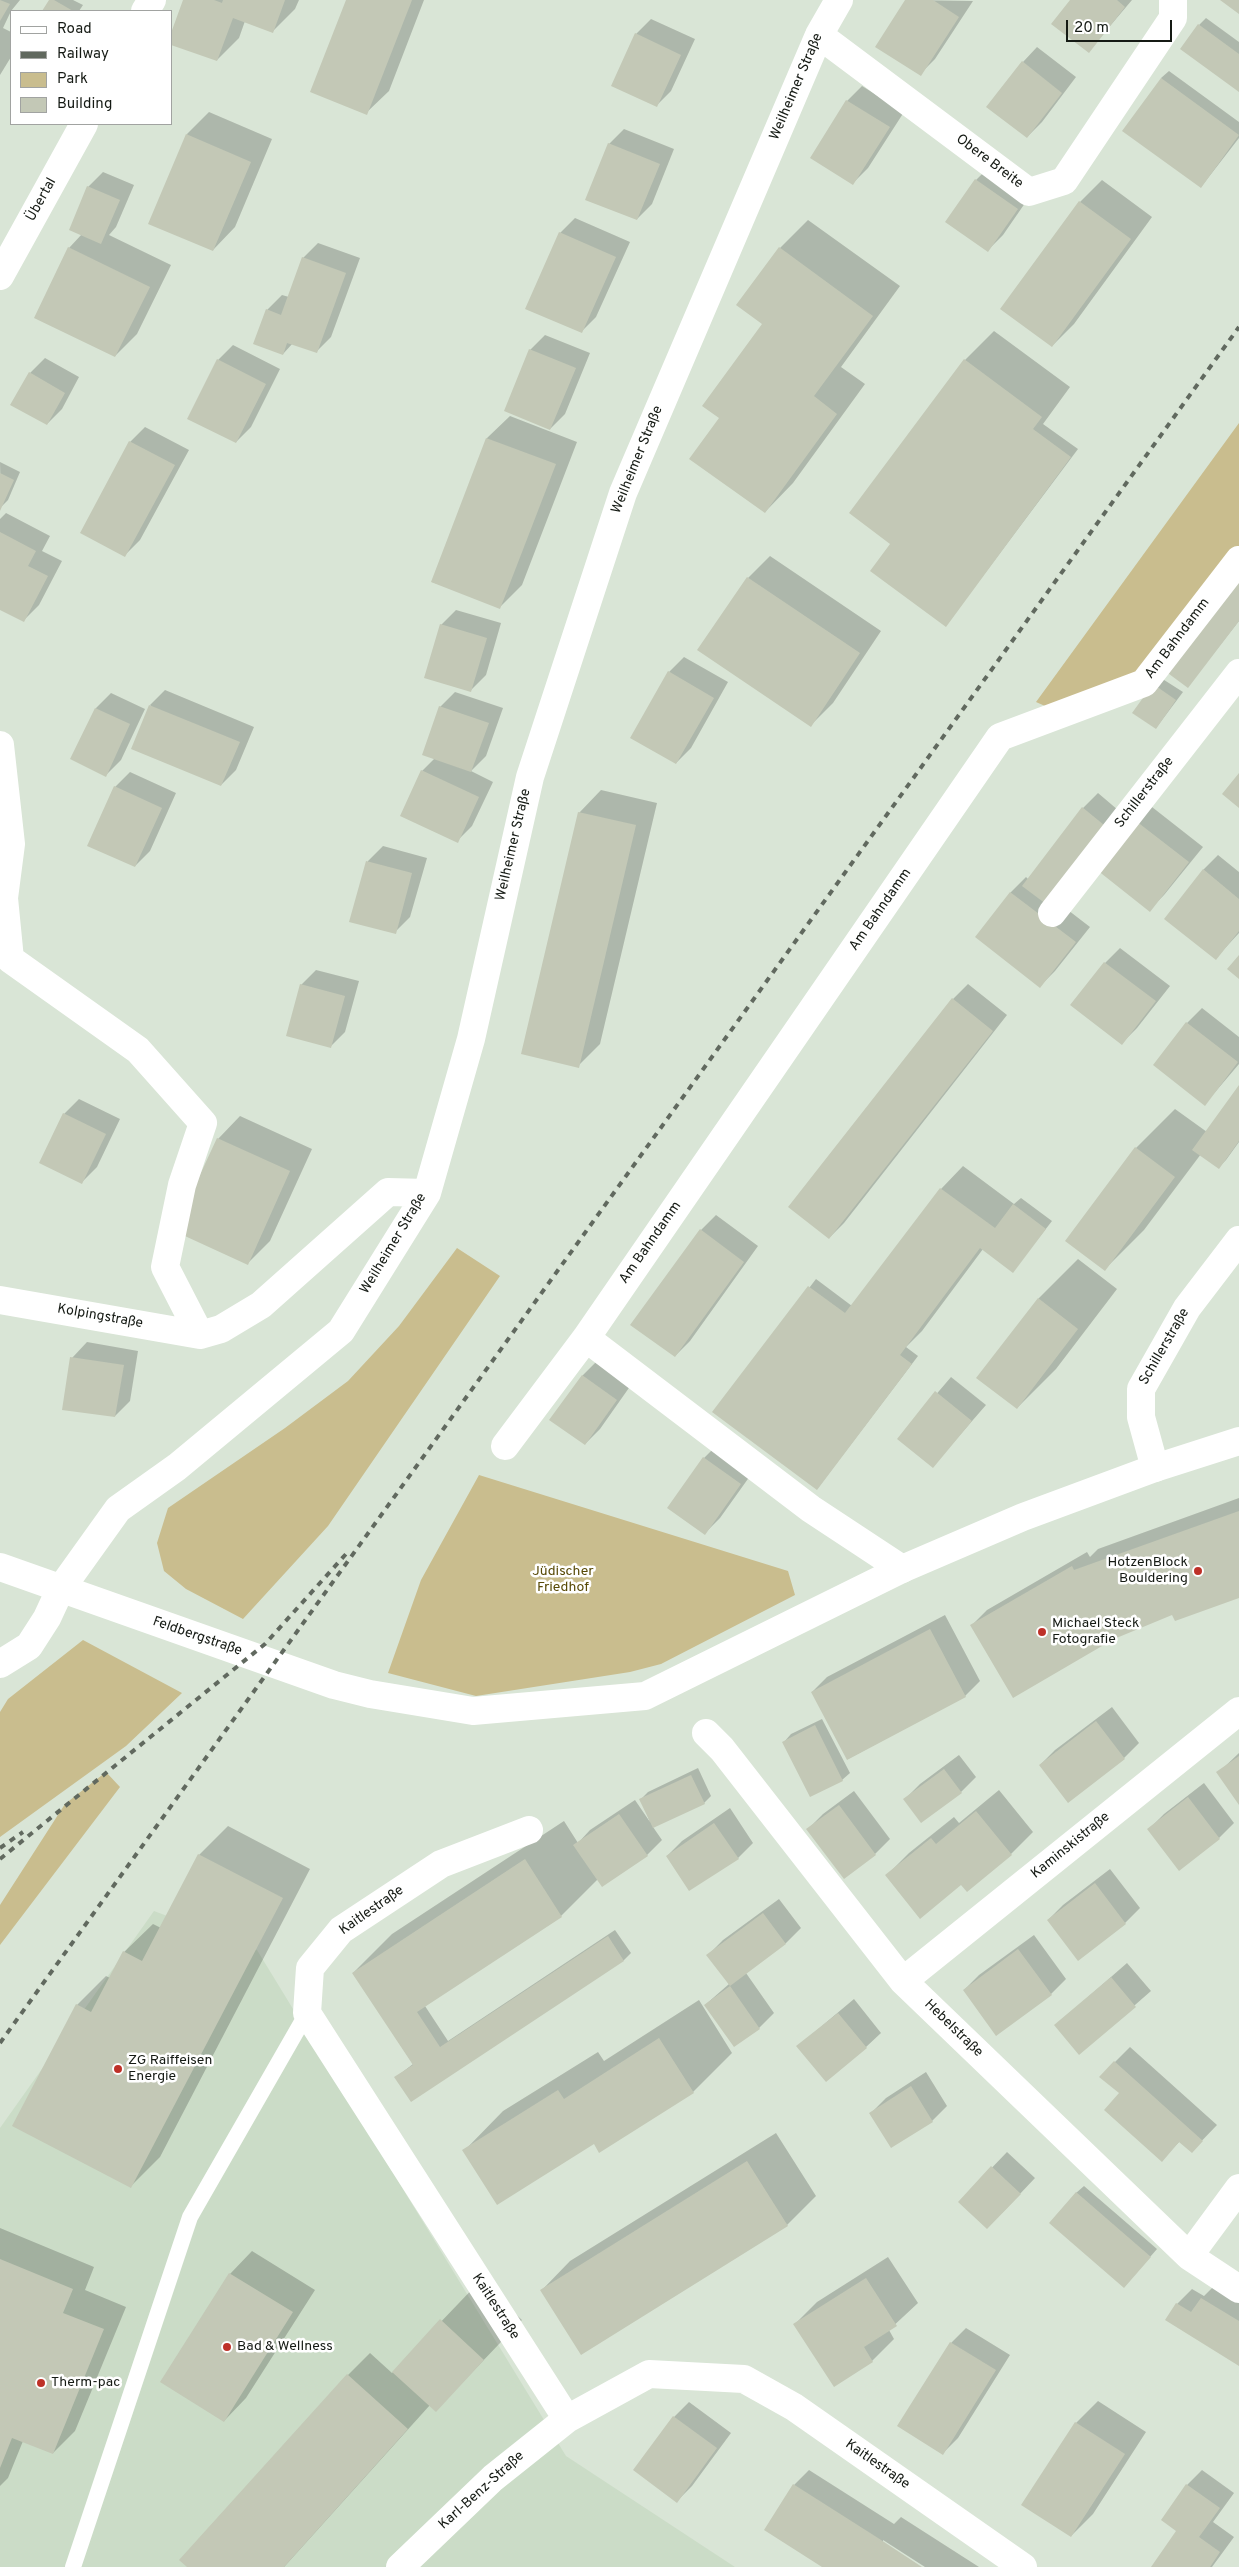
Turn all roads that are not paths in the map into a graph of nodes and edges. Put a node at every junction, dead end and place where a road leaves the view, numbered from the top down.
1 (839, 0) edge
2 (1173, 0) edge
3 (819, 35) junction
4 (83, 125) edge
5 (0, 276) edge
6 (1239, 560) edge
7 (1239, 673) edge
8 (0, 745) edge
9 (2, 901) edge
10 (1052, 913) dead end
11 (427, 1193) junction
12 (1239, 1240) edge
13 (0, 1300) edge
14 (200, 1335) junction
15 (586, 1338) junction
16 (1239, 1441) edge
17 (505, 1446) dead end
18 (1154, 1468) junction
19 (0, 1567) edge
20 (902, 1569) junction
21 (60, 1590) junction
22 (1, 1666) edge
23 (1239, 1711) edge
24 (706, 1733) dead end
25 (529, 1830) dead end
26 (903, 1981) junction
27 (307, 2013) junction
28 (1239, 2188) edge
29 (1189, 2256) junction
30 (1239, 2289) edge
31 (567, 2418) junction
32 (73, 2567) edge
33 (400, 2567) edge
34 (1023, 2567) edge

1 - 3 street, Weilheimer Straße
2 - 3 street, Obere Breite
3 - 11 street, Weilheimer Straße
4 - 5 street, Übertal
6 - 15 street, Am Bahndamm
7 - 10 street, Schillerstraße
8 - 9 street
9 - 14 street
11 - 14 street
11 - 21 street, Weilheimer Straße
12 - 18 street, Schillerstraße
13 - 14 street, Kolpingstraße
15 - 17 street, Am Bahndamm
15 - 20 street
16 - 18 street, Feldbergstraße
18 - 20 street, Feldbergstraße
19 - 21 street, Feldbergstraße
20 - 21 street, Feldbergstraße
21 - 22 street
23 - 26 street, Kaminskistraße
24 - 26 street, Hebelstraße
25 - 27 street, Kaitlestraße
26 - 29 street, Hebelstraße
27 - 31 street, Kaitlestraße
27 - 32 lane
28 - 29 street
29 - 30 street, Hebelstraße
31 - 33 street, Karl-Benz-Straße
31 - 34 street, Kaitlestraße

